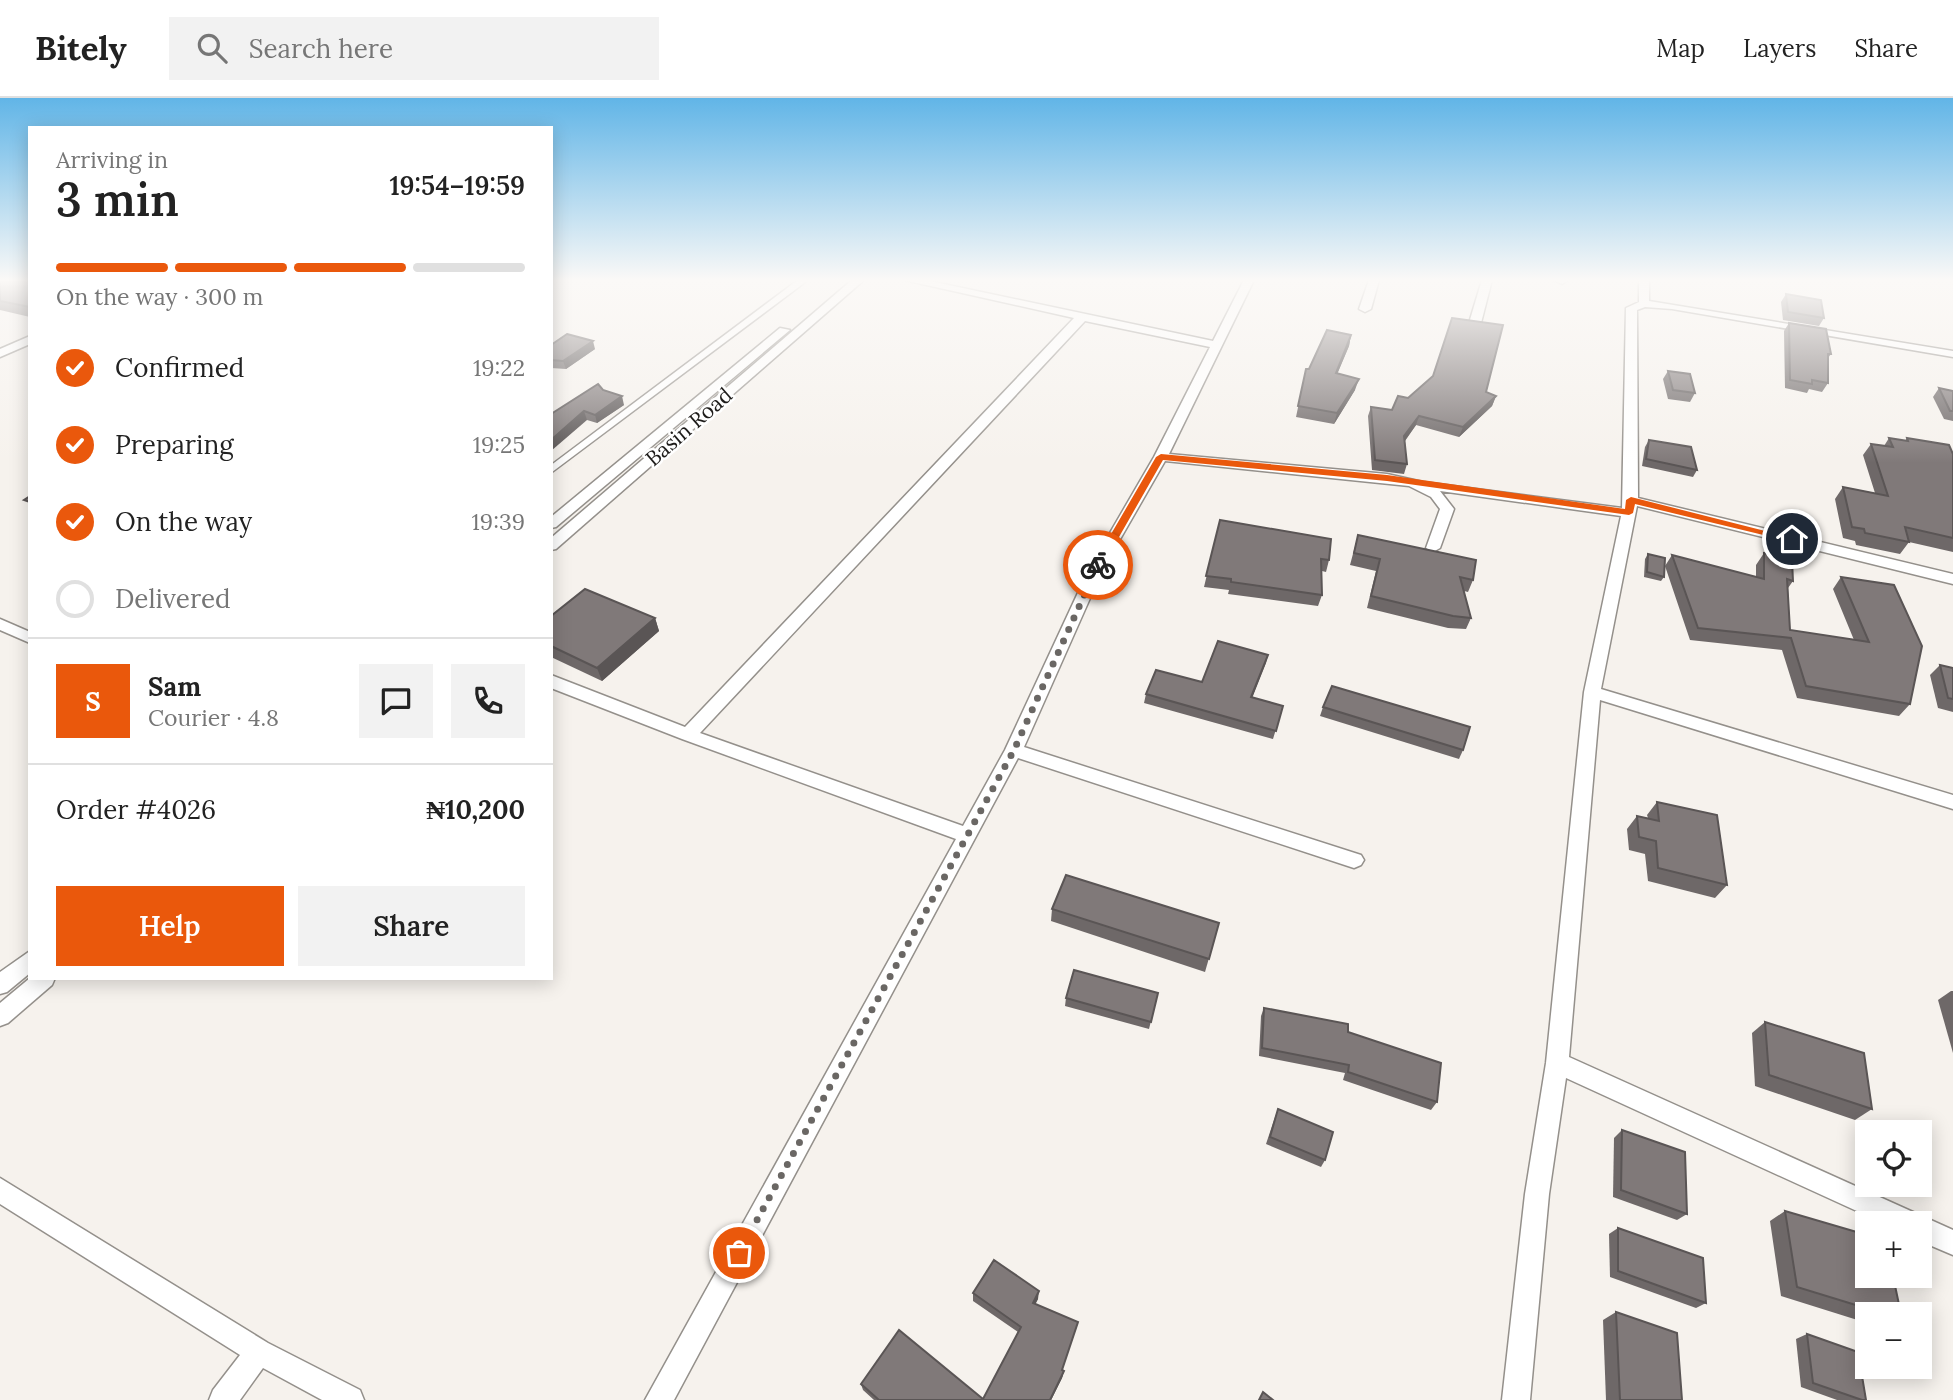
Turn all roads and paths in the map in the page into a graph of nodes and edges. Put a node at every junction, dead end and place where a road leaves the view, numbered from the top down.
1 (27, 341) edge
2 (722, 341) edge
3 (770, 341) edge
4 (789, 341) edge
5 (1060, 341) edge
6 (1195, 341) edge
7 (1217, 341) edge
8 (1631, 341) edge
9 (1875, 341) edge
10 (1215, 345) junction
11 (1953, 354) edge
12 (0, 355) edge
13 (732, 373) junction
14 (748, 376) junction
15 (1161, 457) junction
16 (553, 468) edge
17 (1419, 484) junction
18 (1630, 506) junction
19 (553, 522) edge
20 (553, 544) edge
21 (1433, 548) edge
22 (1953, 579) edge
23 (0, 624) edge
24 (28, 637) edge
25 (553, 682) edge
26 (1592, 692) junction
27 (688, 734) junction
28 (1014, 750) junction
29 (1953, 803) edge
30 (967, 835) junction
31 (1354, 860) dead end
32 (28, 962) edge
33 (43, 980) edge
34 (0, 985) edge
35 (0, 1016) edge
36 (1558, 1063) junction
37 (0, 1189) edge
38 (1884, 1211) edge
39 (1932, 1233) edge
40 (1953, 1243) edge
41 (259, 1352) junction
42 (223, 1400) edge
43 (350, 1400) edge
44 (659, 1400) edge
45 (1516, 1400) edge

1 - 12 street
2 - 16 lane
3 - 13 street, Basin Road
4 - 14 street, Basin Road
5 - 27 street
6 - 10 street
7 - 10 street
8 - 18 street
9 - 11 street
10 - 15 street
13 - 14 street
13 - 19 street, Basin Road
14 - 20 street, Basin Road
15 - 17 street
15 - 28 street
17 - 18 street
17 - 21 street
18 - 22 street
18 - 26 street
23 - 24 street
25 - 27 street
26 - 29 street
26 - 36 street
27 - 30 street
28 - 30 street
28 - 31 street
30 - 44 street
32 - 34 street
33 - 35 street
36 - 38 street
36 - 45 street
37 - 41 street
39 - 40 street
41 - 42 street
41 - 43 street

